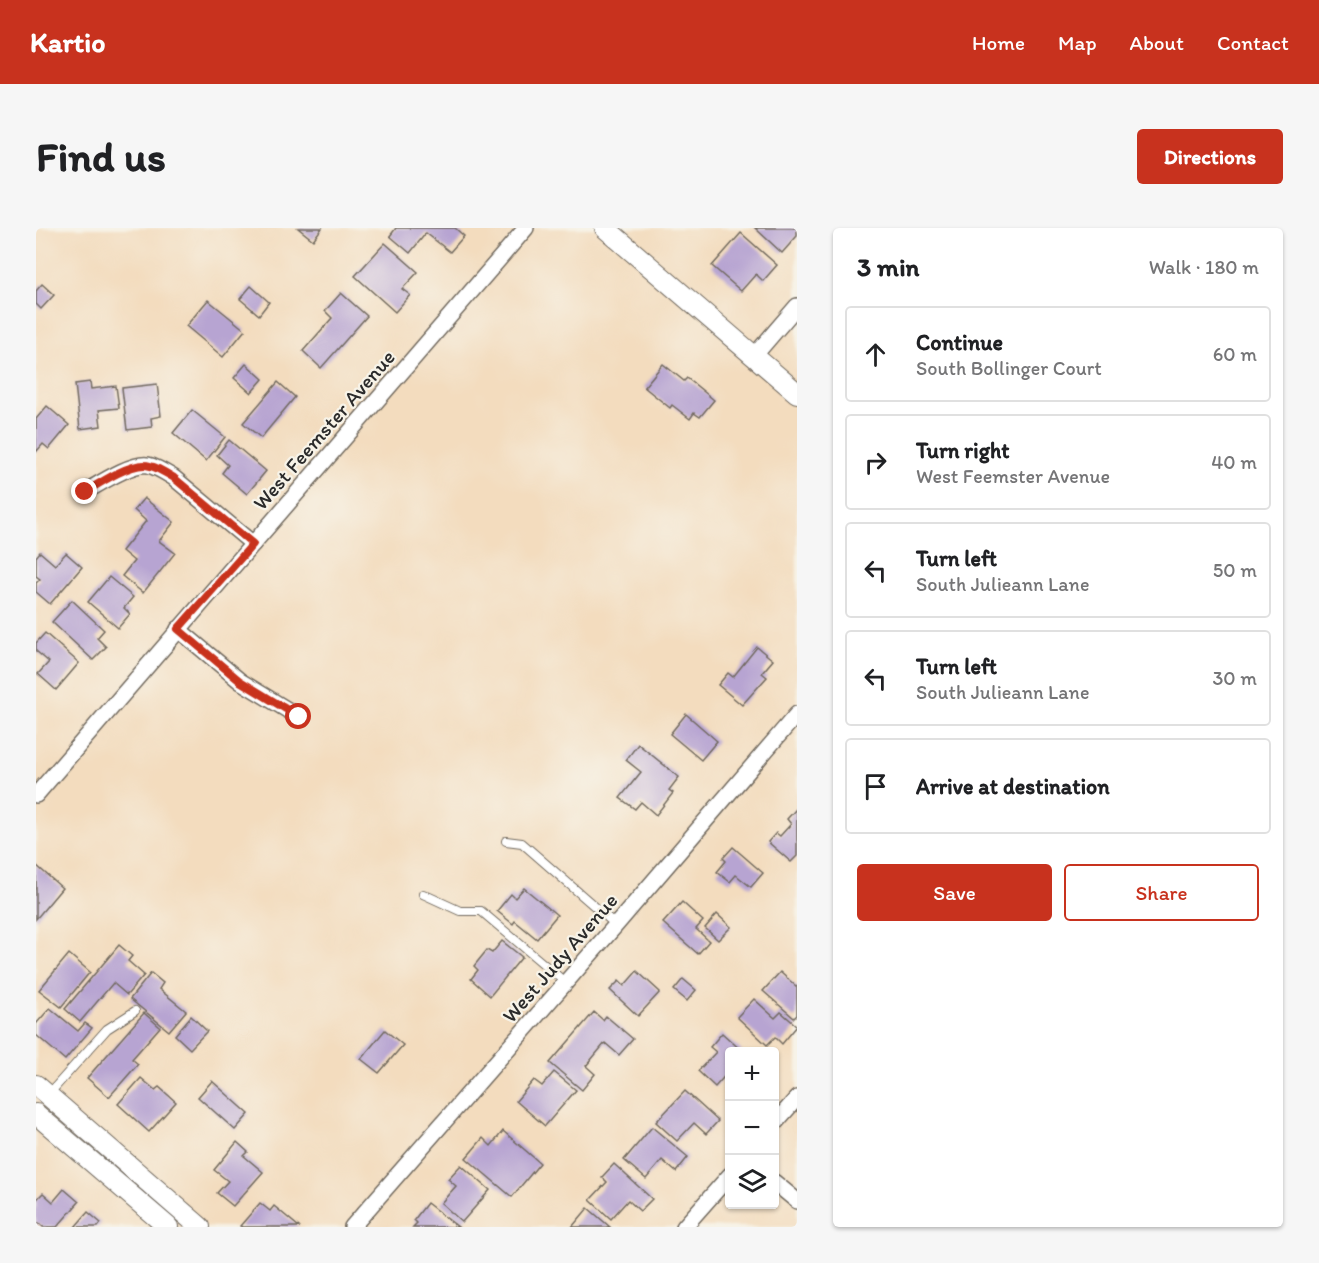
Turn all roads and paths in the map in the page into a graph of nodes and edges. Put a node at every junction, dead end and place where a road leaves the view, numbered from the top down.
1 (526, 228) edge
2 (605, 228) edge
3 (797, 306) edge
4 (754, 356) junction
5 (797, 393) edge
6 (85, 492) dead end
7 (253, 544) junction
8 (178, 629) junction
9 (797, 714) edge
10 (299, 717) dead end
11 (36, 795) edge
12 (506, 841) dead end
13 (423, 894) dead end
14 (616, 925) junction
15 (566, 982) junction
16 (135, 1011) dead end
17 (42, 1090) edge
18 (797, 1098) edge
19 (36, 1114) edge
20 (779, 1118) edge
21 (725, 1180) edge
22 (779, 1186) edge
23 (797, 1201) edge
24 (168, 1227) edge
25 (200, 1227) edge
26 (352, 1227) edge
27 (684, 1227) edge

1 - 7 street, West Feemster Avenue
2 - 4 street
3 - 4 street
4 - 5 street
6 - 7 street
7 - 8 street, West Feemster Avenue
8 - 10 street
8 - 11 street, West Feemster Avenue
9 - 14 street, West Judy Avenue
12 - 14 lane
13 - 15 lane
14 - 15 street, West Judy Avenue
15 - 26 street, West Judy Avenue
16 - 17 lane
17 - 25 street
18 - 20 street
19 - 24 street
21 - 27 street
22 - 23 street

